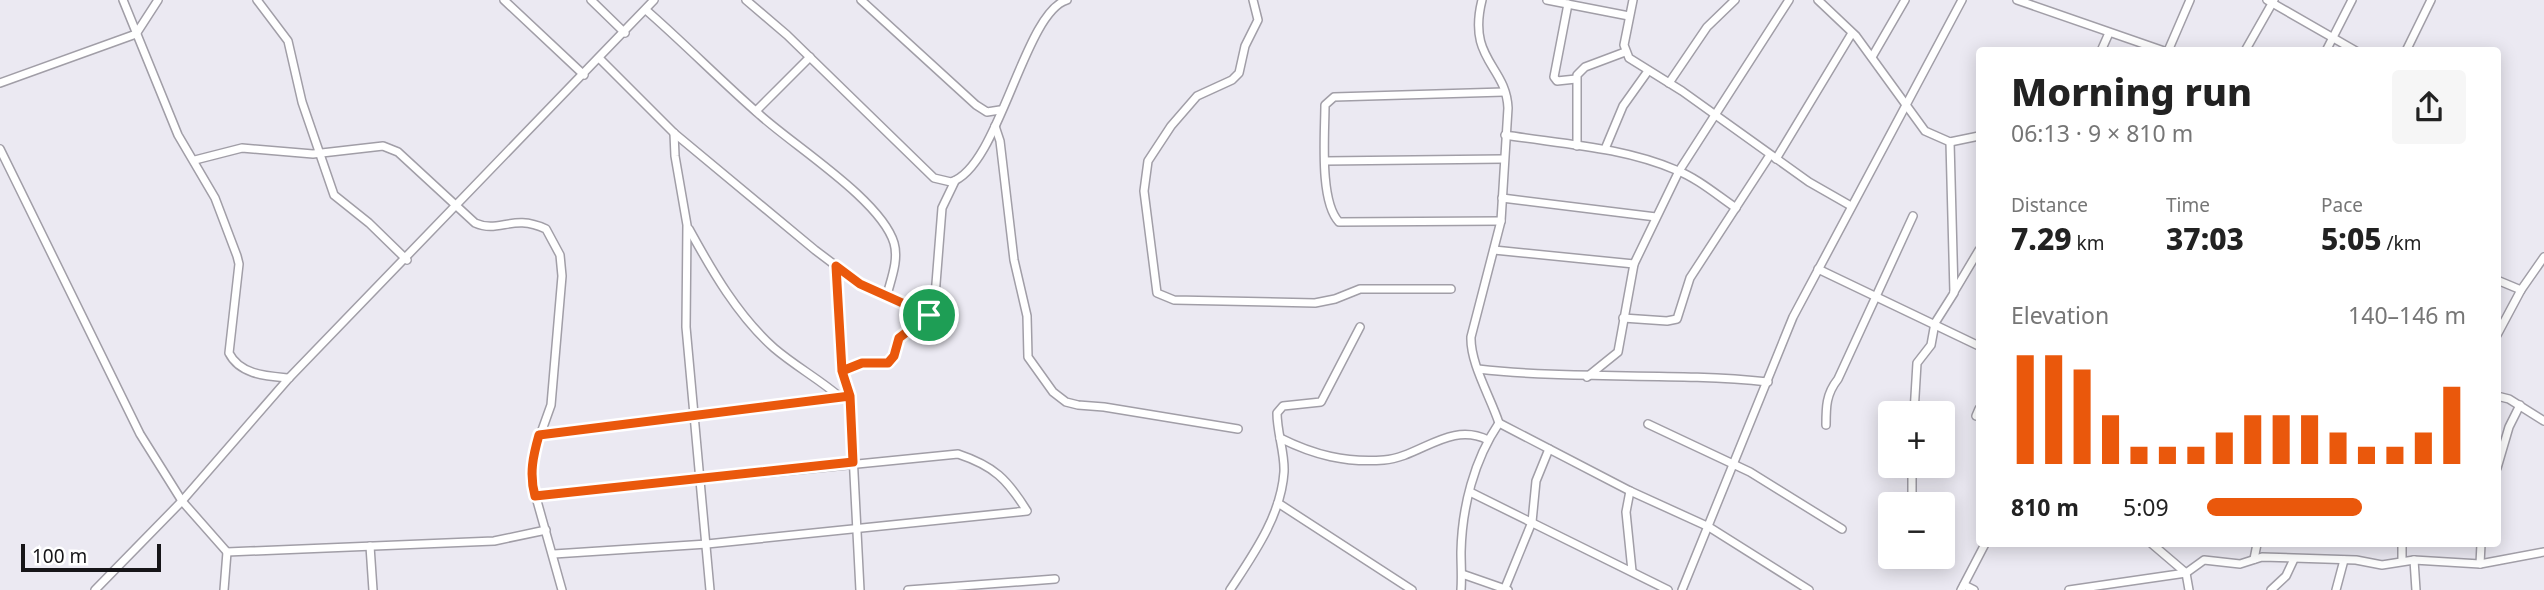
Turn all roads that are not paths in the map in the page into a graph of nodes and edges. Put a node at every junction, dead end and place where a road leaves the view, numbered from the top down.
1 (123, 0) edge
2 (158, 0) edge
3 (257, 0) edge
4 (504, 0) edge
5 (591, 0) edge
6 (654, 0) edge
7 (746, 0) edge
8 (861, 0) edge
9 (1067, 0) edge
10 (1253, 0) edge
11 (1482, 0) edge
12 (1547, 0) edge
13 (1633, 0) edge
14 (1735, 0) edge
15 (1789, 0) edge
16 (1905, 0) edge
17 (1962, 0) edge
18 (2017, 0) edge
19 (2190, 0) edge
20 (2352, 0) edge
21 (2431, 0) edge
22 (1820, 1) edge
23 (2271, 1) edge
24 (1055, 3) edge
25 (1568, 4) junction
26 (646, 10) junction
27 (1629, 16) junction
28 (625, 33) junction
29 (1853, 33) junction
30 (2109, 33) junction
31 (136, 34) junction
32 (2333, 38) junction
33 (2103, 47) edge
34 (2153, 47) edge
35 (2168, 47) edge
36 (2247, 47) edge
37 (2328, 47) edge
38 (2349, 47) edge
39 (2408, 47) edge
40 (1625, 52) junction
41 (810, 57) junction
42 (1872, 57) junction
43 (600, 59) junction
44 (1648, 71) junction
45 (584, 75) junction
46 (1576, 79) junction
47 (0, 83) edge
48 (1669, 83) junction
49 (1504, 92) junction
50 (1906, 102) junction
51 (1000, 110) junction
52 (756, 111) junction
53 (1715, 116) junction
54 (995, 125) junction
55 (674, 133) junction
56 (1505, 135) junction
57 (1976, 137) edge
58 (1950, 142) junction
59 (1577, 146) junction
60 (0, 149) edge
61 (1605, 149) junction
62 (317, 153) junction
63 (1773, 157) junction
64 (1503, 159) junction
65 (195, 160) junction
66 (1325, 161) junction
67 (1679, 171) junction
68 (955, 181) junction
69 (1502, 198) junction
70 (1851, 206) junction
71 (457, 207) junction
72 (1736, 208) junction
73 (1913, 216) dead end
74 (1656, 217) junction
75 (1502, 221) junction
76 (687, 225) junction
77 (1494, 250) junction
78 (1976, 255) edge
79 (2544, 257) edge
80 (407, 260) junction
81 (1634, 264) junction
82 (836, 266) junction
83 (1818, 269) junction
84 (2501, 281) edge
85 (1451, 289) dead end
86 (2521, 290) junction
87 (1954, 293) junction
88 (887, 295) junction
89 (1875, 298) junction
90 (929, 315) junction
91 (1623, 318) junction
92 (1935, 323) junction
93 (1360, 327) dead end
94 (2501, 328) edge
95 (1976, 344) edge
96 (1478, 369) junction
97 (842, 371) junction
98 (1587, 377) junction
99 (289, 379) junction
100 (1768, 382) junction
101 (850, 396) junction
102 (840, 397) junction
103 (2501, 398) edge
104 (1915, 401) edge
105 (2520, 405) junction
106 (694, 414) junction
107 (2544, 421) edge
108 (1499, 423) junction
109 (1648, 424) dead end
110 (1826, 425) dead end
111 (1238, 429) dead end
112 (539, 435) junction
113 (1280, 438) junction
114 (1488, 440) junction
115 (1549, 449) junction
116 (2501, 454) edge
117 (853, 462) junction
118 (1734, 465) junction
119 (701, 480) junction
120 (1630, 491) junction
121 (1470, 492) junction
122 (535, 496) junction
123 (182, 501) junction
124 (1279, 503) junction
125 (1532, 522) junction
126 (1709, 527) junction
127 (858, 528) junction
128 (1842, 529) dead end
129 (546, 530) junction
130 (707, 544) junction
131 (370, 546) junction
132 (1983, 547) edge
133 (2156, 547) edge
134 (2256, 547) edge
135 (2402, 547) edge
136 (2481, 547) edge
137 (227, 552) junction
138 (2544, 552) edge
139 (554, 554) junction
140 (2254, 559) junction
141 (2294, 559) junction
142 (2344, 560) junction
143 (2414, 560) junction
144 (2402, 561) junction
145 (2480, 564) junction
146 (1632, 571) junction
147 (2186, 573) junction
148 (1462, 574) junction
149 (1055, 579) dead end
150 (1963, 587) edge
151 (1507, 589) edge
152 (95, 590) edge
153 (225, 590) edge
154 (373, 590) edge
155 (562, 590) edge
156 (710, 590) edge
157 (860, 590) edge
158 (908, 590) edge
159 (1230, 590) edge
160 (1412, 590) edge
161 (1461, 590) edge
162 (1668, 590) edge
163 (1682, 590) edge
164 (1809, 590) edge
165 (1974, 590) edge
166 (2069, 590) edge
167 (2189, 590) edge
168 (2271, 590) edge
169 (2336, 590) edge
170 (2416, 590) edge

1 - 31 street
2 - 31 street
3 - 62 street
4 - 45 street
5 - 28 street
6 - 26 street
7 - 41 street
8 - 51 street
9 - 24 street
10 - 85 street
11 - 49 street
12 - 25 street
13 - 27 street
14 - 48 street
15 - 53 street
16 - 42 street
17 - 50 street
18 - 30 street
19 - 35 street
20 - 32 street
21 - 39 street
22 - 29 street
23 - 32 street
23 - 36 street
24 - 51 street
25 - 27 street
25 - 46 street
26 - 28 street
26 - 52 street
27 - 40 street
28 - 43 street
29 - 42 street
29 - 63 street
30 - 33 street
30 - 34 street
31 - 47 street
31 - 65 street
32 - 37 street
32 - 38 street
40 - 44 street
40 - 46 street
41 - 52 street
41 - 68 street
42 - 50 street
43 - 45 street
43 - 55 street
44 - 48 street
44 - 61 street
45 - 71 street
46 - 59 street
48 - 53 street
49 - 56 street
49 - 66 street
50 - 58 street
50 - 70 street
51 - 54 street
52 - 88 street
53 - 63 street
53 - 67 street
54 - 68 street
54 - 111 street
55 - 76 street
55 - 82 street
56 - 59 street
56 - 64 street
57 - 58 street
58 - 87 street
59 - 61 street
60 - 123 street
61 - 67 street
62 - 65 street
62 - 71 street
62 - 80 street
63 - 70 street
63 - 72 street
64 - 66 street
64 - 69 street
65 - 99 street
66 - 75 street
67 - 72 street
67 - 74 street
68 - 90 street
69 - 74 street
69 - 75 street
70 - 83 street
71 - 80 street
71 - 112 street
72 - 91 street
73 - 89 street
74 - 81 street
75 - 77 street
76 - 102 street
76 - 106 street
77 - 81 street
77 - 96 street
78 - 87 street
79 - 86 street
80 - 99 street
81 - 91 street
82 - 88 street
82 - 97 street
83 - 89 street
83 - 100 street
84 - 86 street
86 - 94 street
87 - 92 street
88 - 90 street
89 - 92 street
89 - 110 street
90 - 97 street
91 - 98 street
92 - 95 street
92 - 104 street
93 - 113 street
96 - 98 street
96 - 108 street
97 - 101 street
98 - 100 street
99 - 123 street
100 - 118 street
101 - 102 street
101 - 117 street
102 - 106 street
103 - 105 street
105 - 107 street
105 - 116 street
106 - 112 street
106 - 119 street
108 - 114 street
108 - 115 street
109 - 118 street
112 - 122 street
113 - 114 street
113 - 124 street
114 - 121 street
115 - 120 street
115 - 125 street
117 - 119 street
117 - 127 street
117 - 127 street
118 - 126 street
118 - 128 street
119 - 122 street
119 - 130 street
120 - 126 street
120 - 146 street
121 - 125 street
121 - 148 street
122 - 129 street
123 - 137 street
123 - 152 street
124 - 159 street
124 - 160 street
125 - 146 street
125 - 151 street
126 - 163 street
126 - 164 street
127 - 130 street
127 - 157 street
129 - 131 street
129 - 139 street
130 - 139 street
130 - 156 street
131 - 137 street
131 - 154 street
132 - 150 street
133 - 147 street
134 - 140 street
135 - 144 street
136 - 145 street
137 - 153 street
138 - 145 street
139 - 155 street
140 - 141 street
140 - 147 street
141 - 142 street
141 - 168 street
142 - 144 street
142 - 169 street
143 - 144 street
143 - 145 street
143 - 170 street
146 - 162 street
147 - 166 street
147 - 167 street
148 - 151 street
148 - 161 street
149 - 158 street
150 - 165 street

